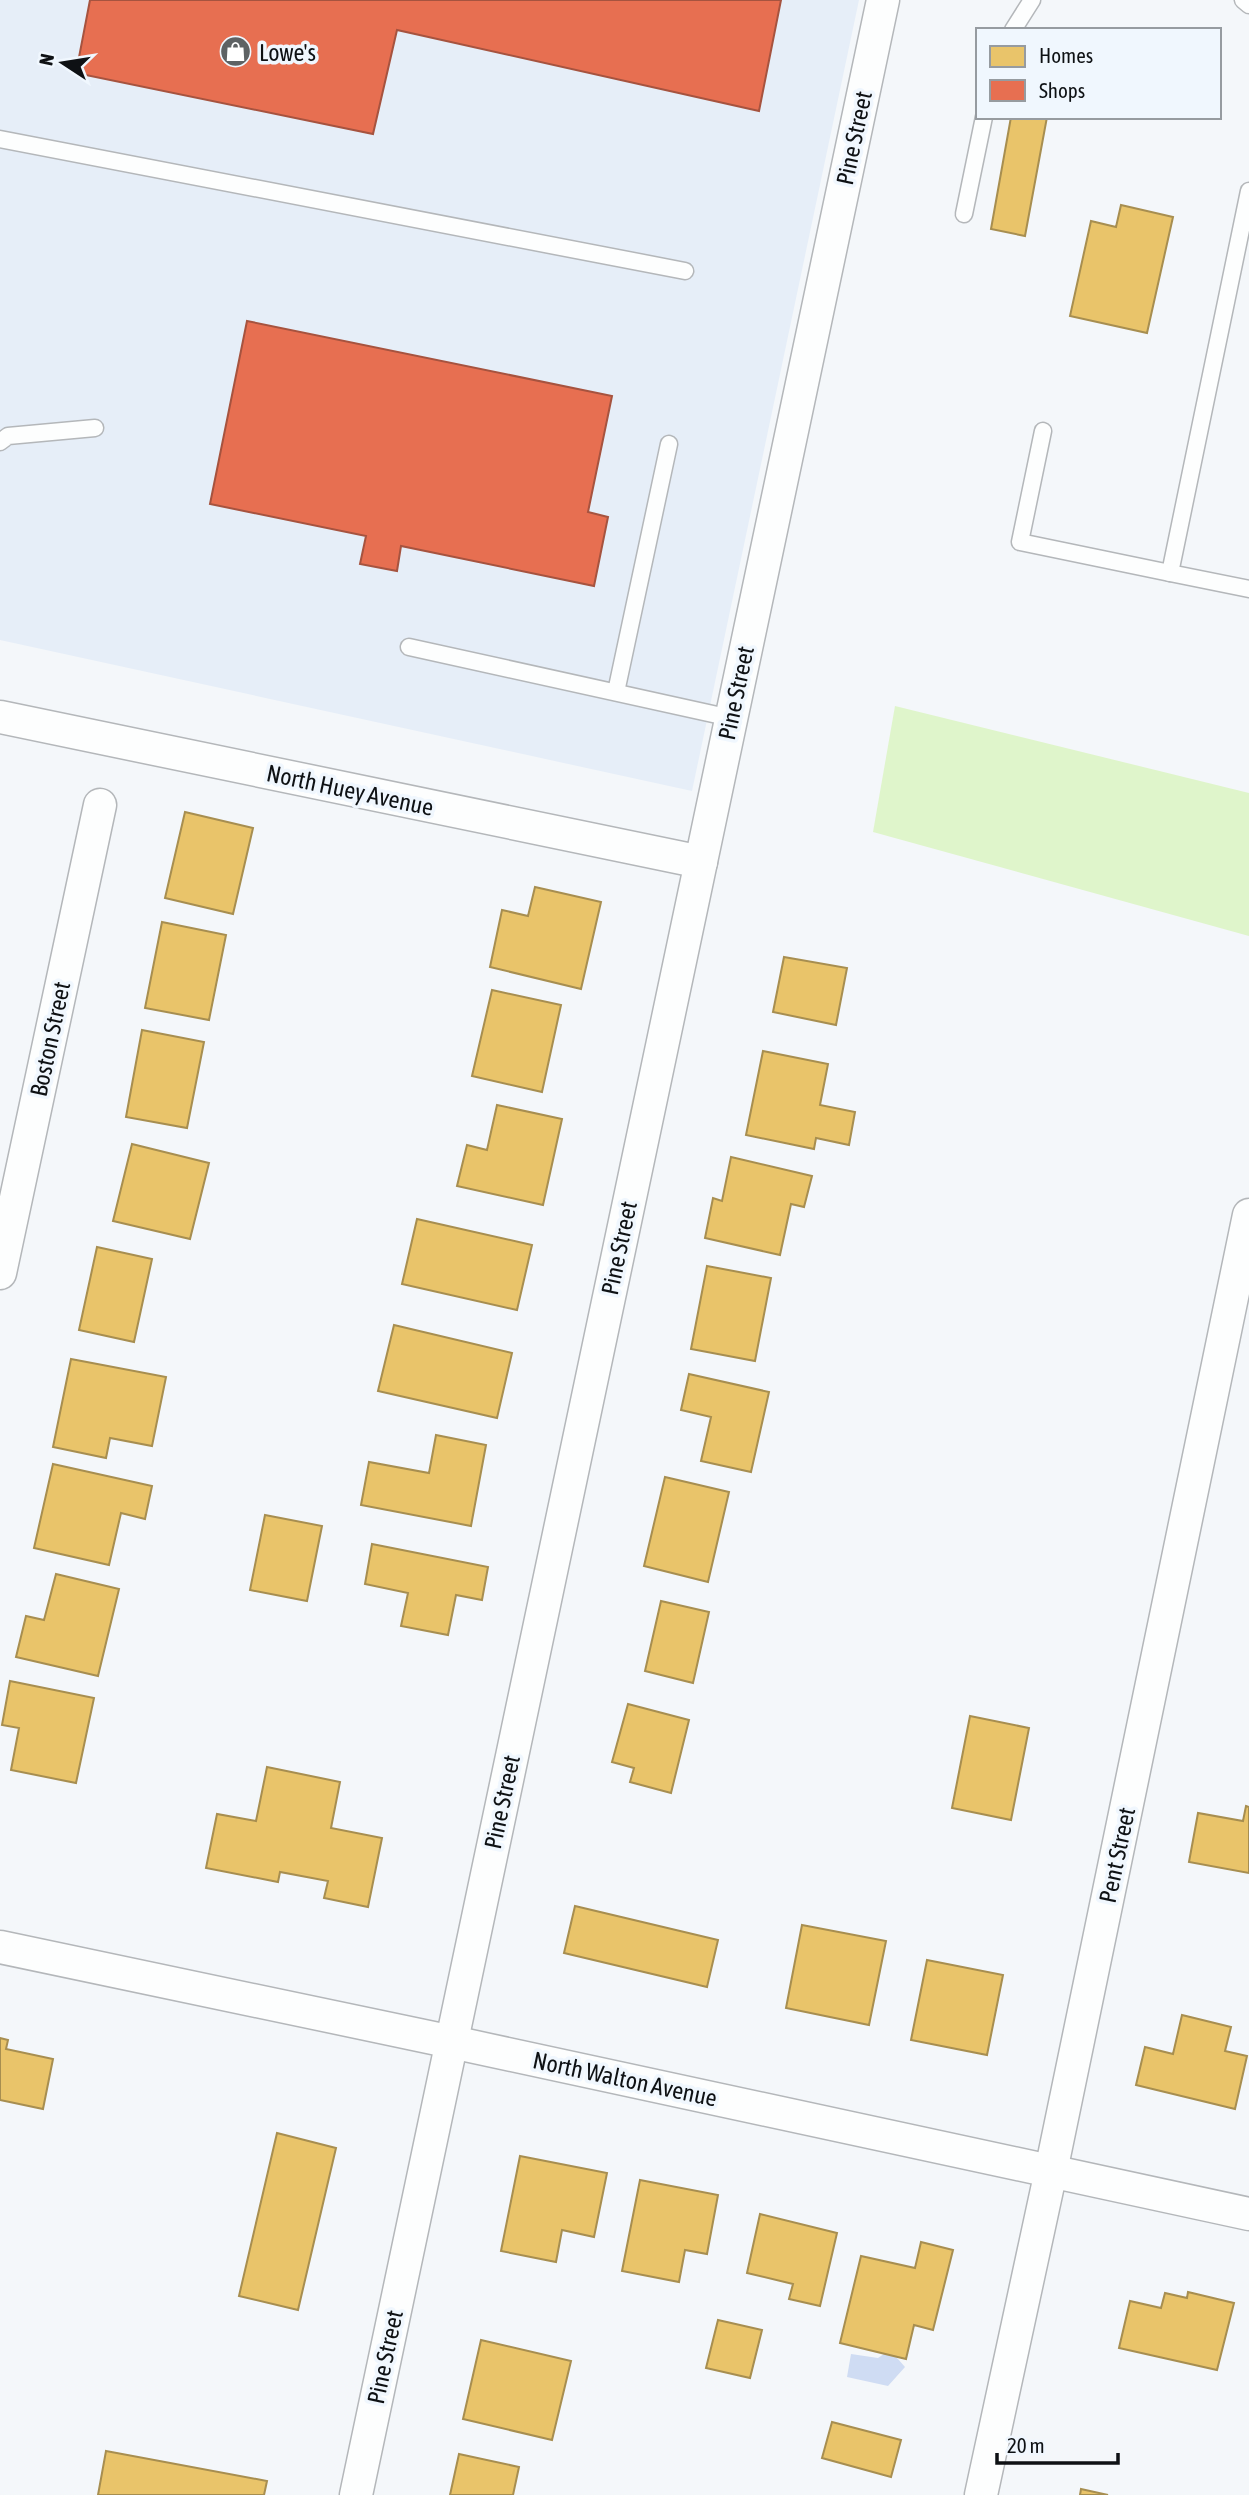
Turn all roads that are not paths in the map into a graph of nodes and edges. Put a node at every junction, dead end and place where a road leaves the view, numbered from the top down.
1 (883, 0) edge
2 (1032, 0) edge
3 (1243, 0) edge
4 (1249, 5) edge
5 (1014, 28) edge
6 (984, 119) edge
7 (0, 139) edge
8 (1249, 191) edge
9 (964, 214) dead end
10 (685, 271) dead end
11 (95, 428) dead end
12 (1043, 430) dead end
13 (0, 442) edge
14 (669, 444) dead end
15 (1170, 573) junction
16 (1249, 589) edge
17 (409, 647) dead end
18 (616, 692) junction
19 (0, 718) edge
20 (731, 718) junction
21 (100, 805) dead end
22 (701, 862) junction
23 (1249, 1215) edge
24 (0, 1273) edge
25 (0, 1947) edge
26 (452, 2042) junction
27 (1051, 2171) junction
28 (1249, 2214) edge
29 (356, 2495) edge
30 (981, 2495) edge

1 - 20 street, Pine Street
2 - 5 lane
3 - 4 lane
6 - 9 lane
7 - 10 lane
8 - 15 lane
11 - 13 lane
12 - 15 lane
14 - 18 lane
15 - 16 lane
17 - 18 lane
18 - 20 lane
19 - 22 street, North Huey Avenue
20 - 22 street, Pine Street
21 - 24 street, Boston Street
22 - 26 street, Pine Street
23 - 27 street, Pent Street
25 - 26 street, North Walton Avenue
26 - 27 street, North Walton Avenue
26 - 29 street, Pine Street
27 - 28 street, North Walton Avenue
27 - 30 street, Pent Street

